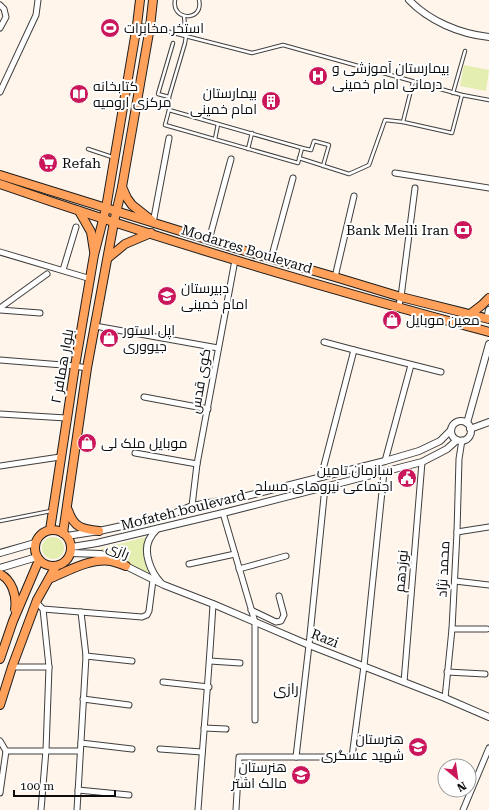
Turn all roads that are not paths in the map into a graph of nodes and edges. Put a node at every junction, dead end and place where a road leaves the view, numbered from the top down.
1 (38, 0) edge
2 (140, 0) edge
3 (153, 0) edge
4 (175, 0) edge
5 (199, 0) edge
6 (409, 0) edge
7 (0, 5) edge
8 (184, 16) junction
9 (137, 25) junction
10 (150, 27) junction
11 (0, 28) edge
12 (186, 36) junction
13 (489, 37) edge
14 (173, 42) dead end
15 (465, 50) dead end
16 (414, 82) junction
17 (0, 92) edge
18 (453, 93) junction
19 (462, 95) junction
20 (169, 98) junction
21 (489, 100) edge
22 (169, 110) junction
23 (403, 122) junction
24 (218, 124) junction
25 (252, 133) junction
26 (169, 138) dead end
27 (215, 139) junction
28 (302, 148) junction
29 (88, 149) dead end
30 (248, 149) junction
31 (114, 158) junction
32 (299, 158) junction
33 (231, 159) dead end
34 (323, 166) junction
35 (395, 173) dead end
36 (0, 175) edge
37 (293, 178) dead end
38 (0, 184) edge
39 (122, 187) junction
40 (415, 188) dead end
41 (489, 188) edge
42 (354, 196) dead end
43 (106, 208) junction
44 (79, 211) junction
45 (117, 211) junction
46 (103, 219) junction
47 (114, 222) junction
48 (153, 222) junction
49 (76, 227) dead end
50 (151, 233) junction
51 (209, 240) junction
52 (238, 249) junction
53 (0, 252) edge
54 (94, 255) junction
55 (108, 258) junction
56 (271, 259) junction
57 (235, 260) junction
58 (63, 270) junction
59 (47, 274) dead end
60 (335, 277) junction
61 (91, 279) junction
62 (401, 298) junction
63 (489, 298) edge
64 (398, 308) junction
65 (0, 309) edge
66 (40, 313) dead end
67 (469, 315) junction
68 (488, 316) edge
69 (94, 326) junction
70 (489, 332) edge
71 (324, 342) dead end
72 (489, 344) edge
73 (218, 348) junction
74 (354, 350) junction
75 (0, 360) edge
76 (411, 365) junction
77 (75, 366) junction
78 (87, 368) junction
79 (441, 372) dead end
80 (144, 397) dead end
81 (208, 409) junction
82 (0, 414) edge
83 (66, 418) junction
84 (489, 422) edge
85 (466, 423) junction
86 (470, 429) junction
87 (451, 430) junction
88 (459, 440) junction
89 (135, 453) dead end
90 (60, 457) junction
91 (385, 461) junction
92 (422, 462) junction
93 (197, 464) junction
94 (0, 466) edge
95 (384, 472) junction
96 (321, 477) junction
97 (296, 484) junction
98 (325, 487) junction
99 (298, 494) junction
100 (192, 506) junction
101 (68, 508) junction
102 (53, 511) junction
103 (223, 513) junction
104 (0, 521) edge
105 (489, 527) edge
106 (158, 529) junction
107 (50, 530) junction
108 (96, 532) junction
109 (457, 532) junction
110 (65, 534) junction
111 (35, 543) junction
112 (97, 543) junction
113 (71, 550) junction
114 (0, 553) edge
115 (235, 554) junction
116 (286, 556) dead end
117 (38, 559) junction
118 (189, 564) dead end
119 (56, 566) junction
120 (126, 566) junction
121 (0, 568) edge
122 (239, 569) junction
123 (0, 574) edge
124 (49, 579) junction
125 (153, 580) junction
126 (455, 581) junction
127 (164, 585) junction
128 (489, 585) edge
129 (279, 596) dead end
130 (36, 602) junction
131 (213, 604) junction
132 (43, 610) junction
133 (251, 610) junction
134 (81, 612) junction
135 (13, 621) junction
136 (254, 622) junction
137 (452, 628) junction
138 (487, 630) dead end
139 (310, 645) junction
140 (86, 656) junction
141 (0, 659) edge
142 (132, 661) dead end
143 (210, 661) junction
144 (240, 663) dead end
145 (364, 666) junction
146 (12, 667) junction
147 (49, 667) junction
148 (447, 672) junction
149 (485, 674) dead end
150 (163, 682) dead end
151 (404, 682) junction
152 (209, 686) junction
153 (445, 698) junction
154 (84, 699) junction
155 (0, 705) edge
156 (129, 705) dead end
157 (489, 717) edge
158 (255, 720) dead end
159 (204, 728) junction
160 (226, 730) dead end
161 (0, 741) edge
162 (81, 743) junction
163 (489, 748) edge
164 (132, 749) dead end
165 (160, 749) dead end
166 (46, 750) junction
167 (6, 751) junction
168 (80, 751) junction
169 (202, 752) junction
170 (296, 757) junction
171 (78, 790) junction
172 (0, 793) edge
173 (129, 795) dead end
174 (41, 810) edge
175 (77, 810) edge
176 (198, 810) edge
177 (236, 810) edge
178 (463, 810) edge

1 - 17 street
2 - 9 main road, بلوار همافر ۲
3 - 10 main road, بلوار همافر ۲
4 - 8 lane
5 - 8 lane
6 - 13 street
7 - 11 street
8 - 12 lane
9 - 10 lane
9 - 31 main road, بلوار همافر ۲
10 - 12 lane
10 - 39 main road, بلوار همافر ۲
12 - 16 lane
12 - 20 lane
14 - 20 lane
15 - 18 lane
16 - 18 lane
16 - 23 lane
18 - 19 lane
19 - 21 lane
19 - 23 lane
20 - 22 lane
22 - 24 lane
22 - 27 lane
23 - 34 lane
24 - 25 lane
24 - 27 lane
25 - 28 lane
25 - 30 lane
26 - 48 street
27 - 30 lane
28 - 32 lane
28 - 34 lane
29 - 31 lane
30 - 32 lane
31 - 43 main road, بلوار همافر ۲
32 - 34 lane
33 - 51 street
35 - 41 street
36 - 43 main road, Modarres Boulevard
37 - 56 street
38 - 44 main road, Modarres Boulevard
39 - 45 main road, بلوار همافر ۲
39 - 48 main road
40 - 62 street
42 - 60 street
43 - 45 main road, Modarres Boulevard
43 - 46 main road, بلوار همافر ۲
44 - 46 main road, Modarres Boulevard
44 - 54 main road
45 - 47 main road, بلوار همافر ۲
45 - 48 main road, Modarres Boulevard
46 - 47 main road, Modarres Boulevard
46 - 54 main road, بلوار همافر ۲
47 - 50 main road, Modarres Boulevard
47 - 55 main road, بلوار همافر ۲
48 - 51 main road, Modarres Boulevard
49 - 58 street
50 - 55 main road
50 - 57 main road, Modarres Boulevard
51 - 52 main road, Modarres Boulevard
52 - 56 main road, Modarres Boulevard
52 - 57 main road
53 - 58 street
54 - 61 main road, بلوار همافر ۲
55 - 69 main road, بلوار همافر ۲
56 - 60 main road, Modarres Boulevard
57 - 64 main road, Modarres Boulevard
57 - 73 street, کوی قدس
58 - 61 street
59 - 65 street
60 - 62 main road, Modarres Boulevard
61 - 77 main road, بلوار همافر ۲
62 - 64 street
62 - 67 main road, Modarres Boulevard
63 - 67 main road
64 - 70 main road, Modarres Boulevard
65 - 66 street
67 - 68 main road, Modarres Boulevard
69 - 73 street
69 - 78 main road, بلوار همافر ۲
71 - 74 street
72 - 85 street
73 - 81 street, کوی قدس
74 - 76 street
74 - 96 street
75 - 77 street
76 - 79 street
76 - 91 street
77 - 78 street
77 - 83 main road, بلوار همافر ۲
78 - 101 main road, بلوار همافر ۲
80 - 81 street
81 - 93 street, کوی قدس
82 - 83 street
83 - 90 main road, بلوار همافر ۲
84 - 86 street
85 - 86 street
85 - 87 street
86 - 88 street
87 - 88 street
87 - 91 street, Mofateh boulevard
88 - 92 street, Mofateh boulevard
88 - 109 street, محمد نژاد
89 - 93 street
90 - 94 street
90 - 102 main road, بلوار همافر ۲
91 - 96 street, Mofateh boulevard
92 - 95 street, Mofateh boulevard
92 - 151 street, نوزدهم
93 - 100 street, کوی قدس
95 - 98 street, Mofateh boulevard
95 - 145 street
96 - 97 street, Mofateh boulevard
97 - 99 street
97 - 100 street, Mofateh boulevard
98 - 99 street, Mofateh boulevard
98 - 139 street
99 - 103 street, Mofateh boulevard
100 - 108 street, Mofateh boulevard
101 - 108 main road
101 - 110 main road, بلوار همافر ۲
102 - 104 lane
102 - 107 main road, بلوار همافر ۲
103 - 106 street, Mofateh boulevard
103 - 115 street
105 - 109 street
106 - 112 street, Mofateh boulevard
106 - 127 street
107 - 110 main road
107 - 111 main road
108 - 110 street, Mofateh boulevard
108 - 112 street
109 - 126 street, محمد نژاد
110 - 113 main road
111 - 114 street
111 - 117 main road
112 - 113 street, Mofateh boulevard
113 - 119 main road
113 - 120 street, رازی
115 - 118 street
115 - 122 street
116 - 122 street
117 - 119 main road
117 - 121 street
117 - 135 main road
119 - 124 main road
120 - 124 main road
120 - 125 street, رازی
122 - 133 street
123 - 135 main road
124 - 130 main road
125 - 127 street, Razi
125 - 134 street
126 - 128 street
126 - 137 street, محمد نژاد
127 - 131 street, Razi
129 - 133 street
130 - 132 street
130 - 146 main road
131 - 136 street, Razi
131 - 143 street
132 - 134 street
132 - 147 street
133 - 136 street
134 - 140 street
135 - 141 main road
136 - 139 street, Razi
136 - 158 street
137 - 138 street
137 - 148 street, محمد نژاد
139 - 145 street, Razi
139 - 170 street
140 - 142 street
140 - 154 street
143 - 144 street
143 - 152 street
145 - 151 street, Razi
145 - 170 street
146 - 147 street
146 - 155 main road
147 - 166 street
148 - 149 street
148 - 153 street, محمد نژاد
150 - 152 street
151 - 153 street, Razi
152 - 159 street
153 - 157 street, Razi
154 - 156 street
154 - 162 street
159 - 160 street
159 - 169 street
161 - 167 street
162 - 164 street
162 - 168 street
163 - 178 street
165 - 169 street
166 - 167 street
166 - 168 street
166 - 174 street
167 - 172 street
168 - 171 street
169 - 176 street
170 - 177 street
171 - 173 street
171 - 175 street

